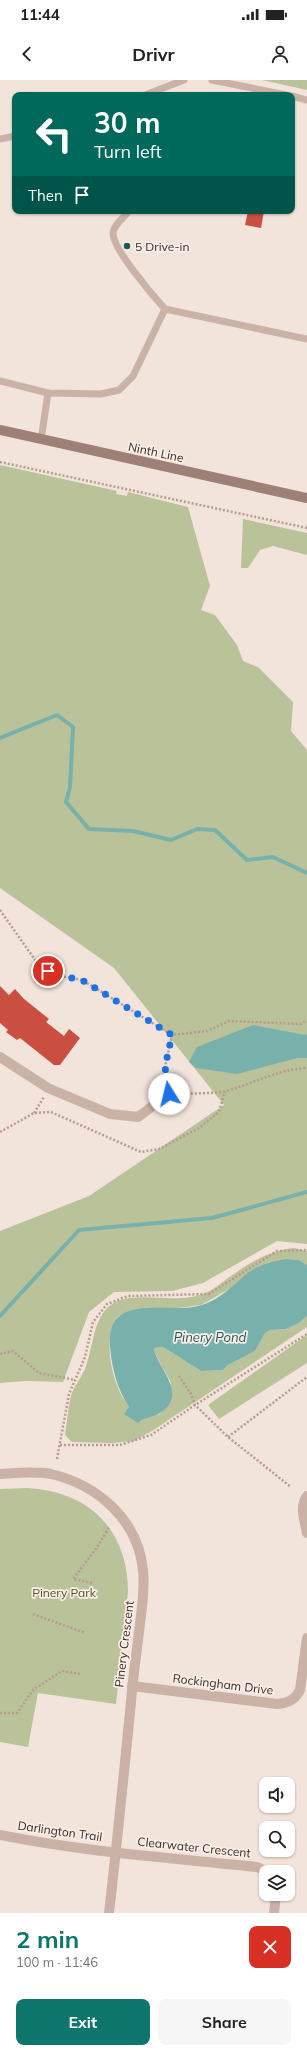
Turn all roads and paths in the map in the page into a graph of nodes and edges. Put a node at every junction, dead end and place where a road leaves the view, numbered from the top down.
1 (184, 80) edge
2 (212, 80) edge
3 (153, 92) edge
4 (271, 92) edge
5 (295, 97) edge
6 (307, 100) edge
7 (12, 137) edge
8 (0, 139) edge
9 (126, 214) edge
10 (165, 309) junction
11 (307, 339) edge
12 (0, 381) edge
13 (48, 393) junction
14 (0, 430) edge
15 (41, 440) junction
16 (0, 462) edge
17 (307, 498) edge
18 (307, 528) edge
19 (0, 910) edge
20 (307, 1020) edge
21 (172, 1035) junction
22 (0, 1057) edge
23 (307, 1068) edge
24 (225, 1091) junction
25 (169, 1094) junction
26 (44, 1096) dead end
27 (34, 1113) junction
28 (0, 1132) edge
29 (307, 1250) edge
30 (307, 1334) edge
31 (0, 1354) edge
32 (179, 1376) dead end
33 (307, 1378) edge
34 (75, 1380) junction
35 (195, 1405) junction
36 (228, 1436) junction
37 (60, 1445) junction
38 (57, 1459) dead end
39 (0, 1474) edge
40 (291, 1487) dead end
41 (307, 1496) edge
42 (109, 1527) dead end
43 (307, 1533) edge
44 (92, 1583) dead end
45 (33, 1614) dead end
46 (85, 1633) dead end
47 (307, 1638) edge
48 (81, 1674) dead end
49 (132, 1686) junction
50 (0, 1714) edge
51 (0, 1835) edge
52 (116, 1852) junction
53 (259, 1868) edge
54 (275, 1901) edge
55 (110, 1913) edge
56 (274, 1913) edge

1 - 3 lane
2 - 4 lane
5 - 6 lane
7 - 8 lane
9 - 10 lane
10 - 11 lane
10 - 13 lane
12 - 13 lane
13 - 15 lane
14 - 15 main road, Ninth Line
15 - 17 main road, Ninth Line
16 - 18 path
19 - 21 path
20 - 21 path
21 - 25 path
22 - 25 street
23 - 24 path
24 - 25 path
24 - 27 path
26 - 27 path
27 - 28 path
29 - 34 path
30 - 35 path
31 - 34 path
32 - 35 path
33 - 36 path
34 - 37 path
35 - 36 path
35 - 37 path
36 - 40 path
37 - 38 path
39 - 49 street, Pinery Crescent
41 - 43 street
42 - 44 path
45 - 46 path
47 - 49 street, Rockingham Drive
48 - 50 path
49 - 52 street, Pinery Crescent
51 - 52 street, Darlington Trail
52 - 53 street, Clearwater Crescent
52 - 55 street, Pinery Crescent
54 - 56 street

